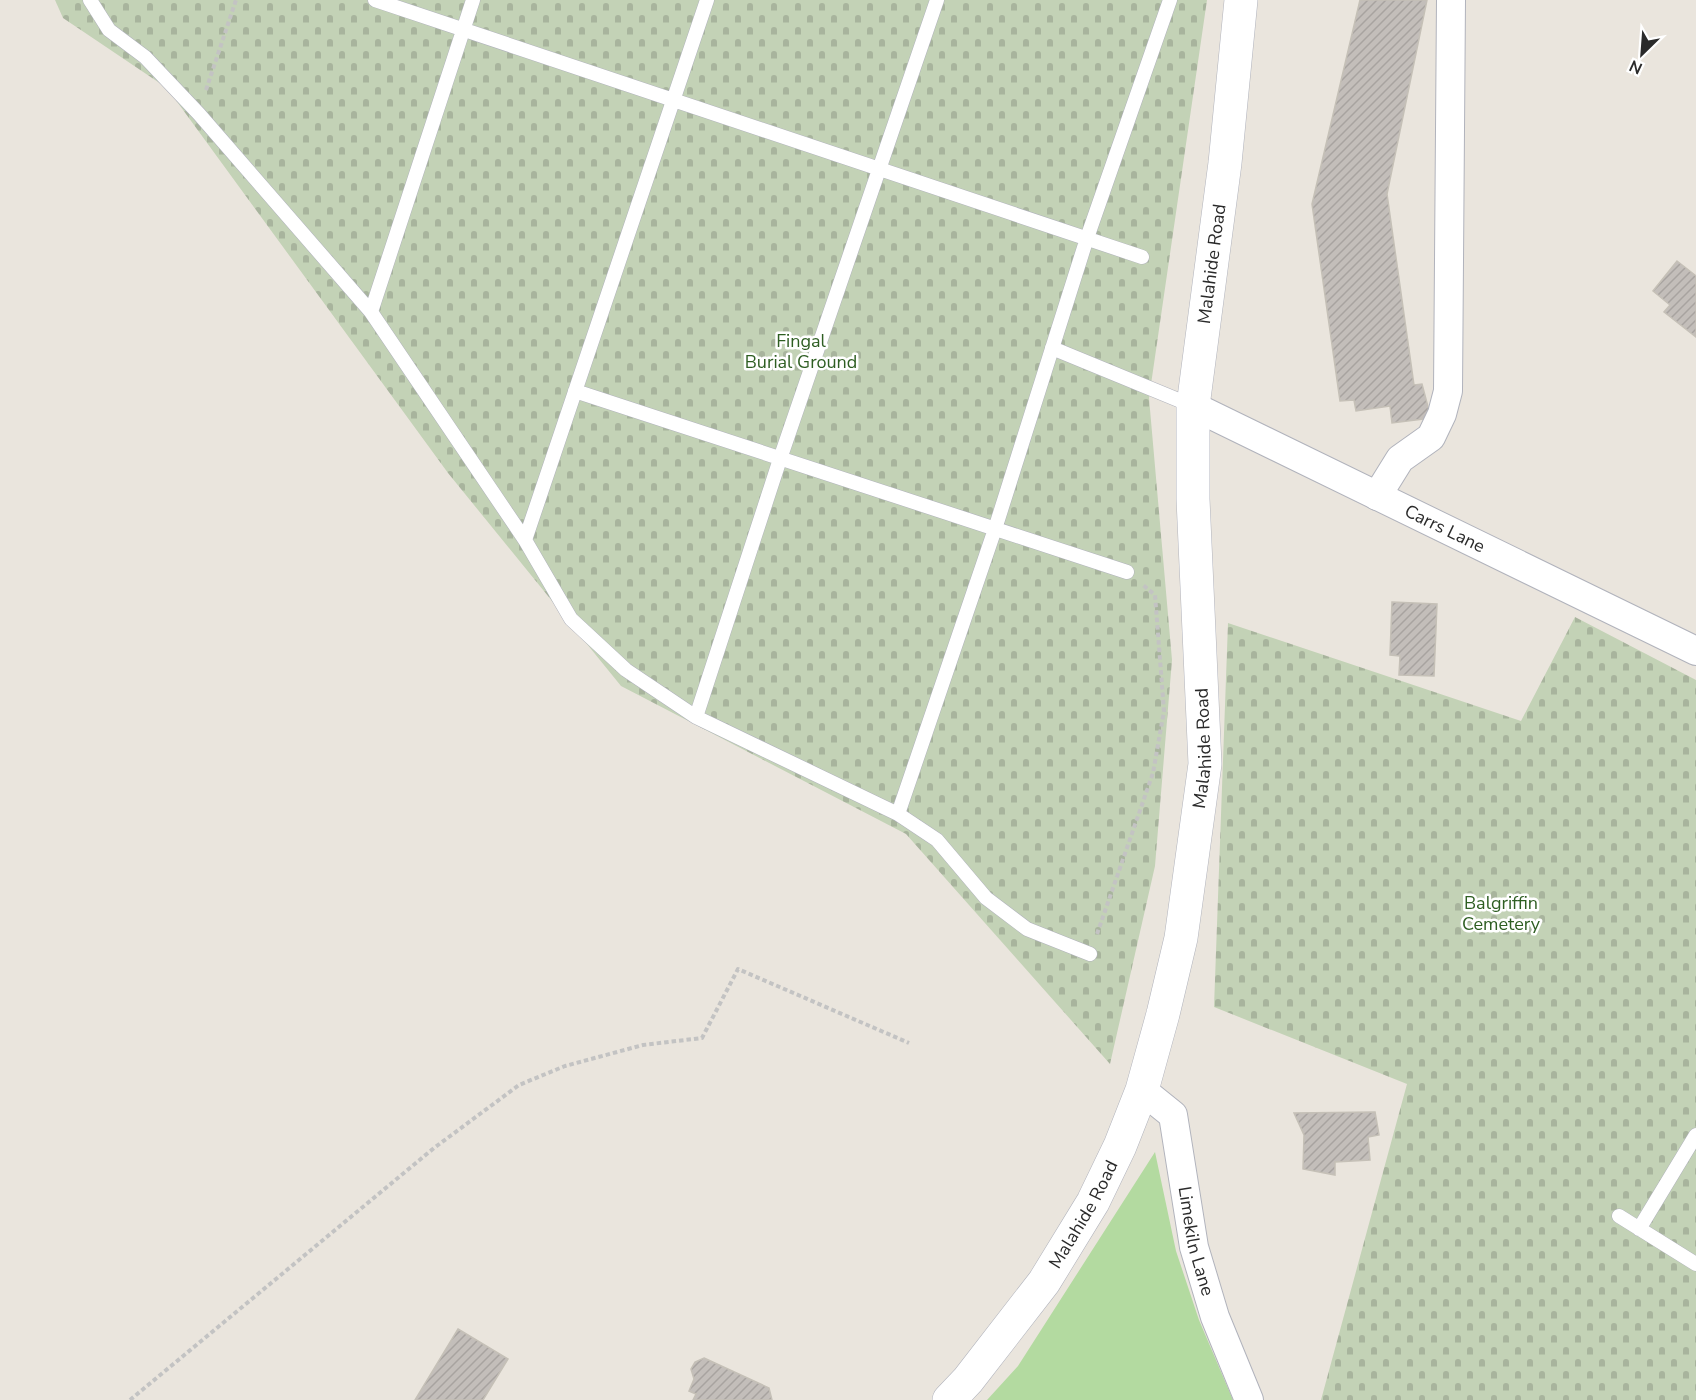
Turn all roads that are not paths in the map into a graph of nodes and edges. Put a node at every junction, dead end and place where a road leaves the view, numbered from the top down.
1 (90, 0) edge
2 (375, 0) edge
3 (473, 0) edge
4 (707, 0) edge
5 (937, 0) edge
6 (1170, 0) edge
7 (1241, 0) edge
8 (1451, 0) edge
9 (463, 30) junction
10 (673, 100) junction
11 (879, 169) junction
12 (1087, 238) junction
13 (1142, 257) dead end
14 (371, 312) junction
15 (1052, 348) junction
16 (575, 391) junction
17 (1193, 406) junction
18 (780, 459) junction
19 (1377, 496) junction
20 (995, 529) junction
21 (525, 540) junction
22 (1127, 572) road end
23 (1696, 651) edge
24 (696, 717) junction
25 (898, 814) junction
26 (1090, 954) road end
27 (1142, 1090) junction
28 (1696, 1135) edge
29 (1619, 1216) dead end
30 (1639, 1229) junction
31 (1696, 1264) edge
32 (949, 1400) edge
33 (1249, 1400) edge

1 - 14 lane
2 - 9 lane
3 - 9 lane
4 - 10 lane
5 - 11 lane
6 - 12 lane
7 - 17 main road, Malahide Road
8 - 19 street
9 - 10 lane
9 - 14 lane
10 - 11 lane
10 - 16 lane
11 - 12 lane
11 - 18 lane
12 - 13 lane
12 - 15 lane
14 - 21 lane
15 - 17 lane
15 - 20 lane
16 - 18 lane
16 - 21 lane
17 - 19 street, Carrs Lane
17 - 27 main road, Malahide Road
18 - 20 lane
18 - 24 lane
19 - 23 street, Carrs Lane
20 - 22 lane
20 - 25 lane
21 - 24 lane
24 - 25 lane
25 - 26 lane
27 - 32 main road, Malahide Road
27 - 33 street, Limekiln Lane
28 - 30 lane
29 - 30 lane
30 - 31 lane

